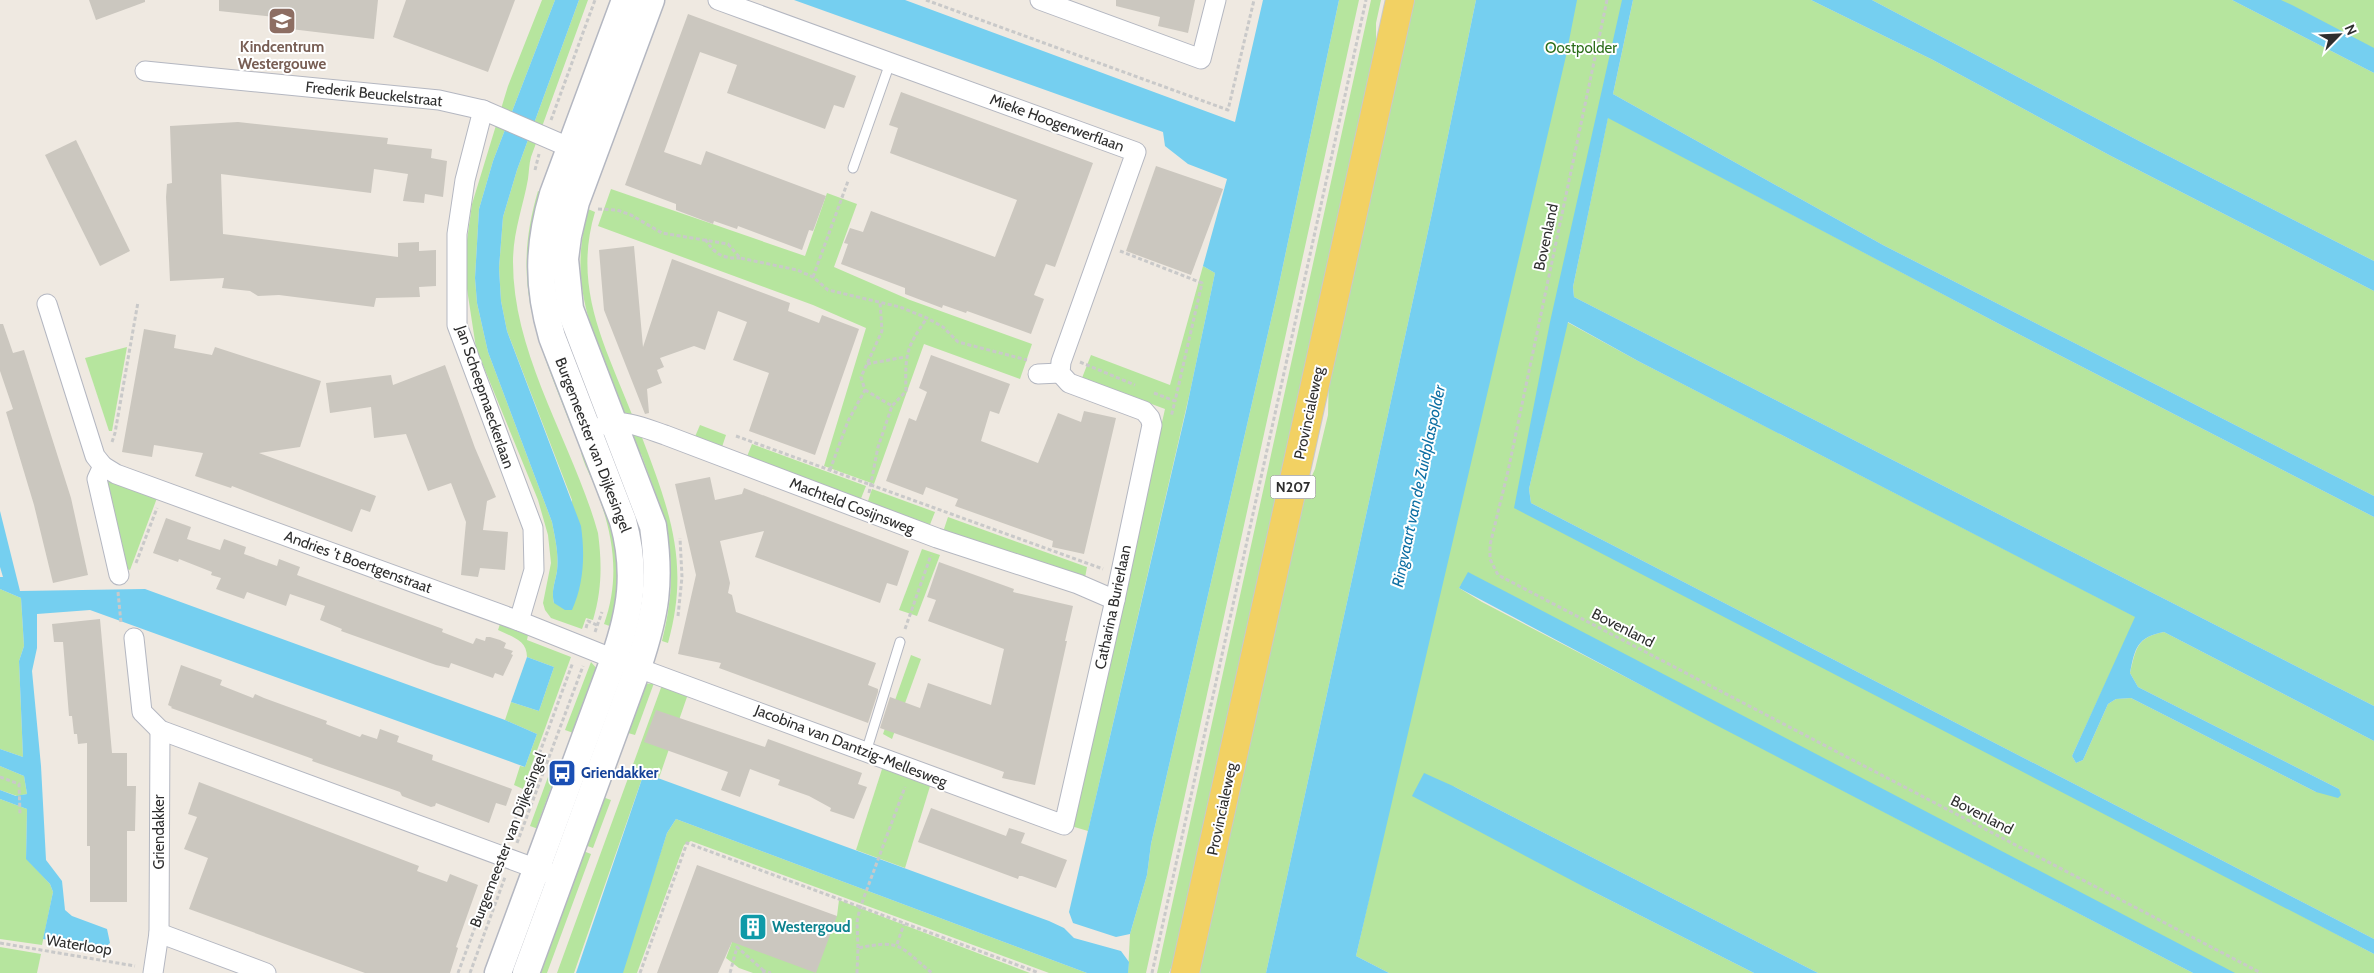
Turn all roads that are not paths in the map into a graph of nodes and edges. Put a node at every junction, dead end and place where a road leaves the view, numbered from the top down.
1 (625, 0) edge
2 (652, 0) edge
3 (718, 0) edge
4 (1040, 0) edge
5 (1216, 0) edge
6 (1400, 0) edge
7 (890, 63) junction
8 (145, 70) dead end
9 (483, 110) junction
10 (582, 152) junction
11 (853, 168) road end
12 (47, 304) dead end
13 (1060, 373) junction
14 (1038, 374) road end
15 (614, 422) junction
16 (589, 431) junction
17 (102, 466) junction
18 (118, 579) road end
19 (1115, 600) junction
20 (519, 621) junction
21 (128, 634) road end
22 (900, 642) road end
23 (626, 663) junction
24 (160, 730) junction
25 (866, 752) junction
26 (1064, 825) joint
27 (536, 870) junction
28 (561, 878) junction
29 (159, 933) junction
30 (153, 971) edge
31 (266, 973) edge
32 (498, 973) edge
33 (526, 973) edge
34 (1185, 973) edge

1 - 10 street, Burgemeester van Dijkesingel
2 - 10 street, Burgemeester van Dijkesingel
3 - 7 street, Mieke Hoogerwerflaan
4 - 5 street
6 - 34 main road, Provincialeweg / N207
7 - 11 lane
7 - 13 street, Mieke Hoogerwerflaan
8 - 9 street, Frederik Beuckelstraat
9 - 10 street, Frederik Beuckelstraat
9 - 20 street, Jan Scheepmaeckerlaan
10 - 15 street, Burgemeester van Dijkesingel
10 - 16 street, Burgemeester van Dijkesingel
12 - 17 street
13 - 14 street
13 - 19 street, Catharina Burierlaan
15 - 16 street
15 - 19 street, Machteld Cosijnsweg
15 - 23 street, Burgemeester van Dijkesingel
16 - 23 street, Burgemeester van Dijkesingel
17 - 18 street
17 - 20 street, Andries 't Boertgenstraat
19 - 26 street, Catharina Burierlaan
20 - 23 street, Andries 't Boertgenstraat
21 - 24 street
22 - 25 lane
23 - 25 street, Jacobina van Dantzig-Mellesweg
23 - 27 street, Burgemeester van Dijkesingel
23 - 28 street, Burgemeester van Dijkesingel
24 - 27 street
24 - 29 street, Griendakker
25 - 26 street, Jacobina van Dantzig-Mellesweg
27 - 28 street
27 - 32 street, Burgemeester van Dijkesingel
28 - 33 street, Burgemeester van Dijkesingel
29 - 30 street, Griendakker
29 - 31 street

